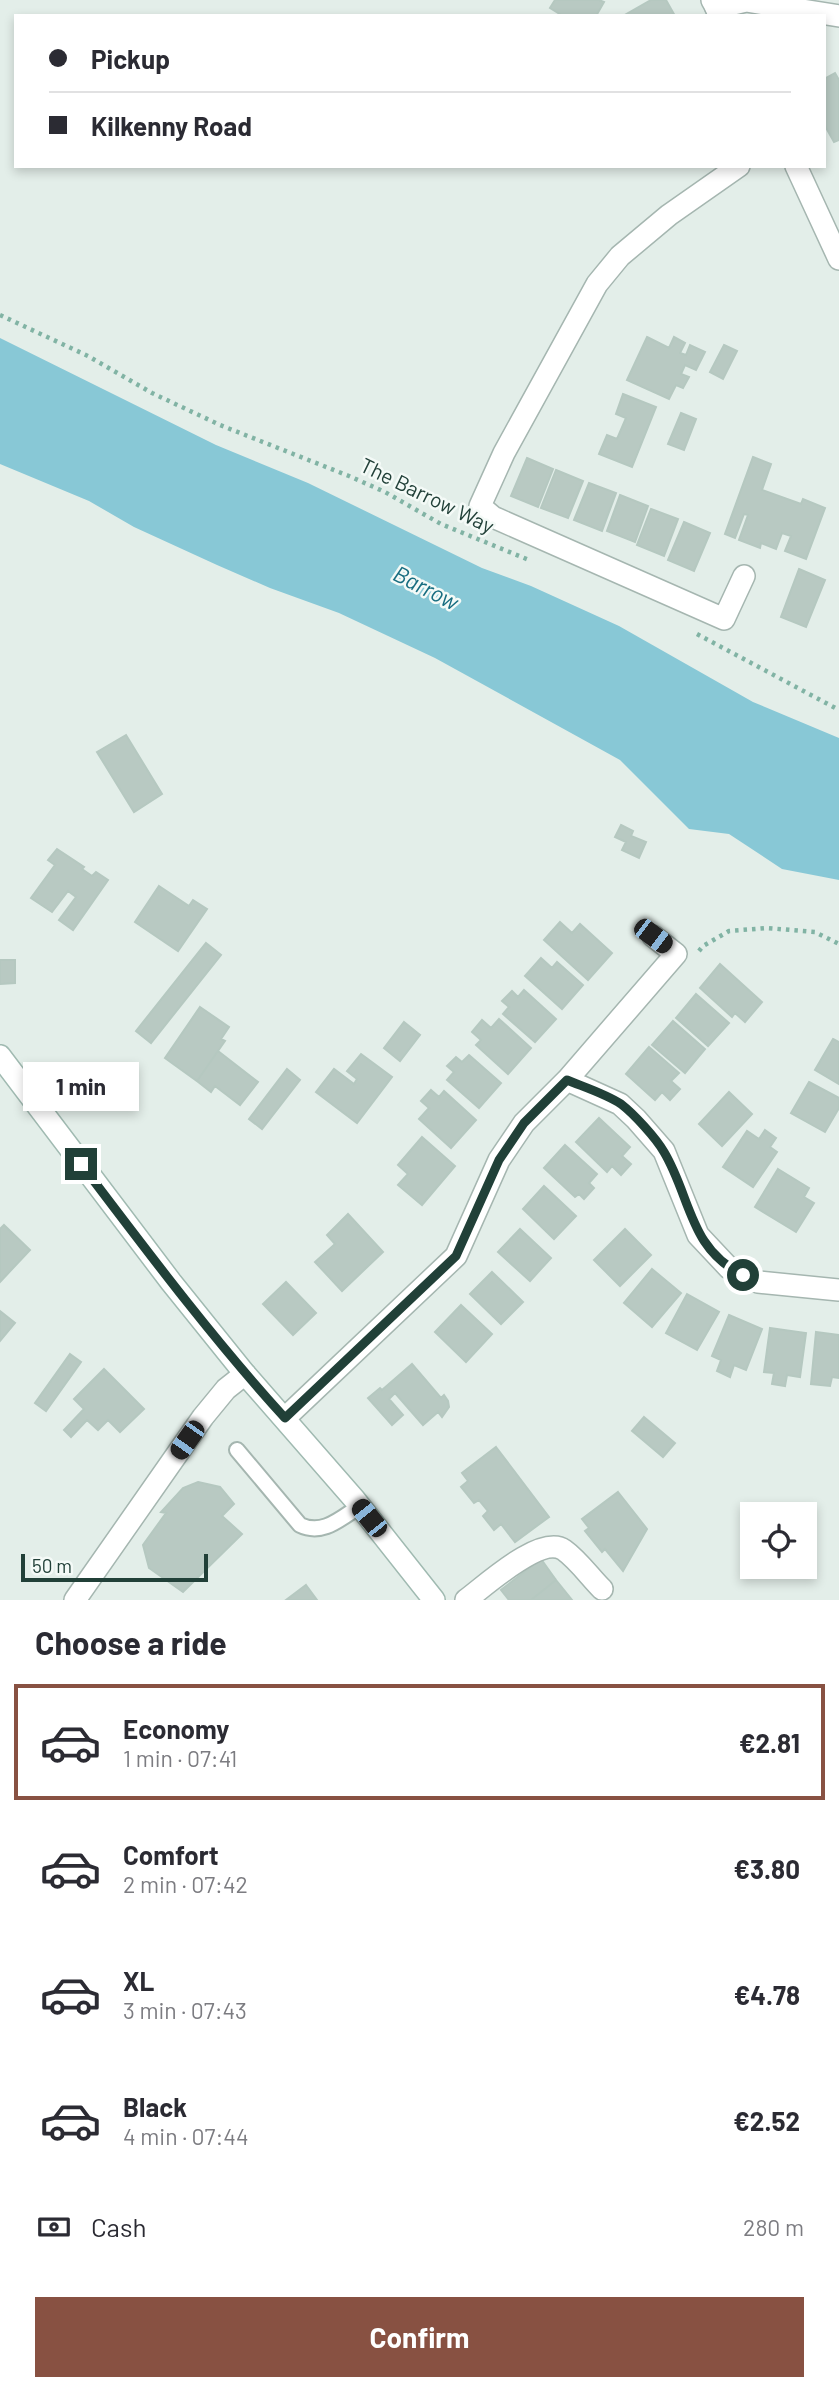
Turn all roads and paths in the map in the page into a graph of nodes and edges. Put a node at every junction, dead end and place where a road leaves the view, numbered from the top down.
1 (716, 8) edge
2 (839, 16) edge
3 (736, 168) edge
4 (797, 169) edge
5 (839, 259) edge
6 (0, 315) edge
7 (529, 561) dead end
8 (744, 576) dead end
9 (690, 631) dead end
10 (839, 710) edge
11 (653, 936) dead end
12 (839, 944) edge
13 (694, 956) dead end
14 (0, 1056) edge
15 (567, 1080) junction
16 (839, 1290) edge
17 (245, 1374) junction
18 (285, 1418) junction
19 (237, 1450) dead end
20 (360, 1506) junction
21 (602, 1589) dead end
22 (75, 1600) edge
23 (434, 1600) edge
24 (466, 1600) edge

1 - 2 street
3 - 8 street
4 - 5 street
6 - 7 path, The Barrow Way
9 - 10 path
11 - 15 street
12 - 13 path
14 - 17 street
15 - 16 street
15 - 18 street
17 - 18 street
17 - 22 street
18 - 20 street
19 - 20 lane
20 - 23 street
21 - 24 street

